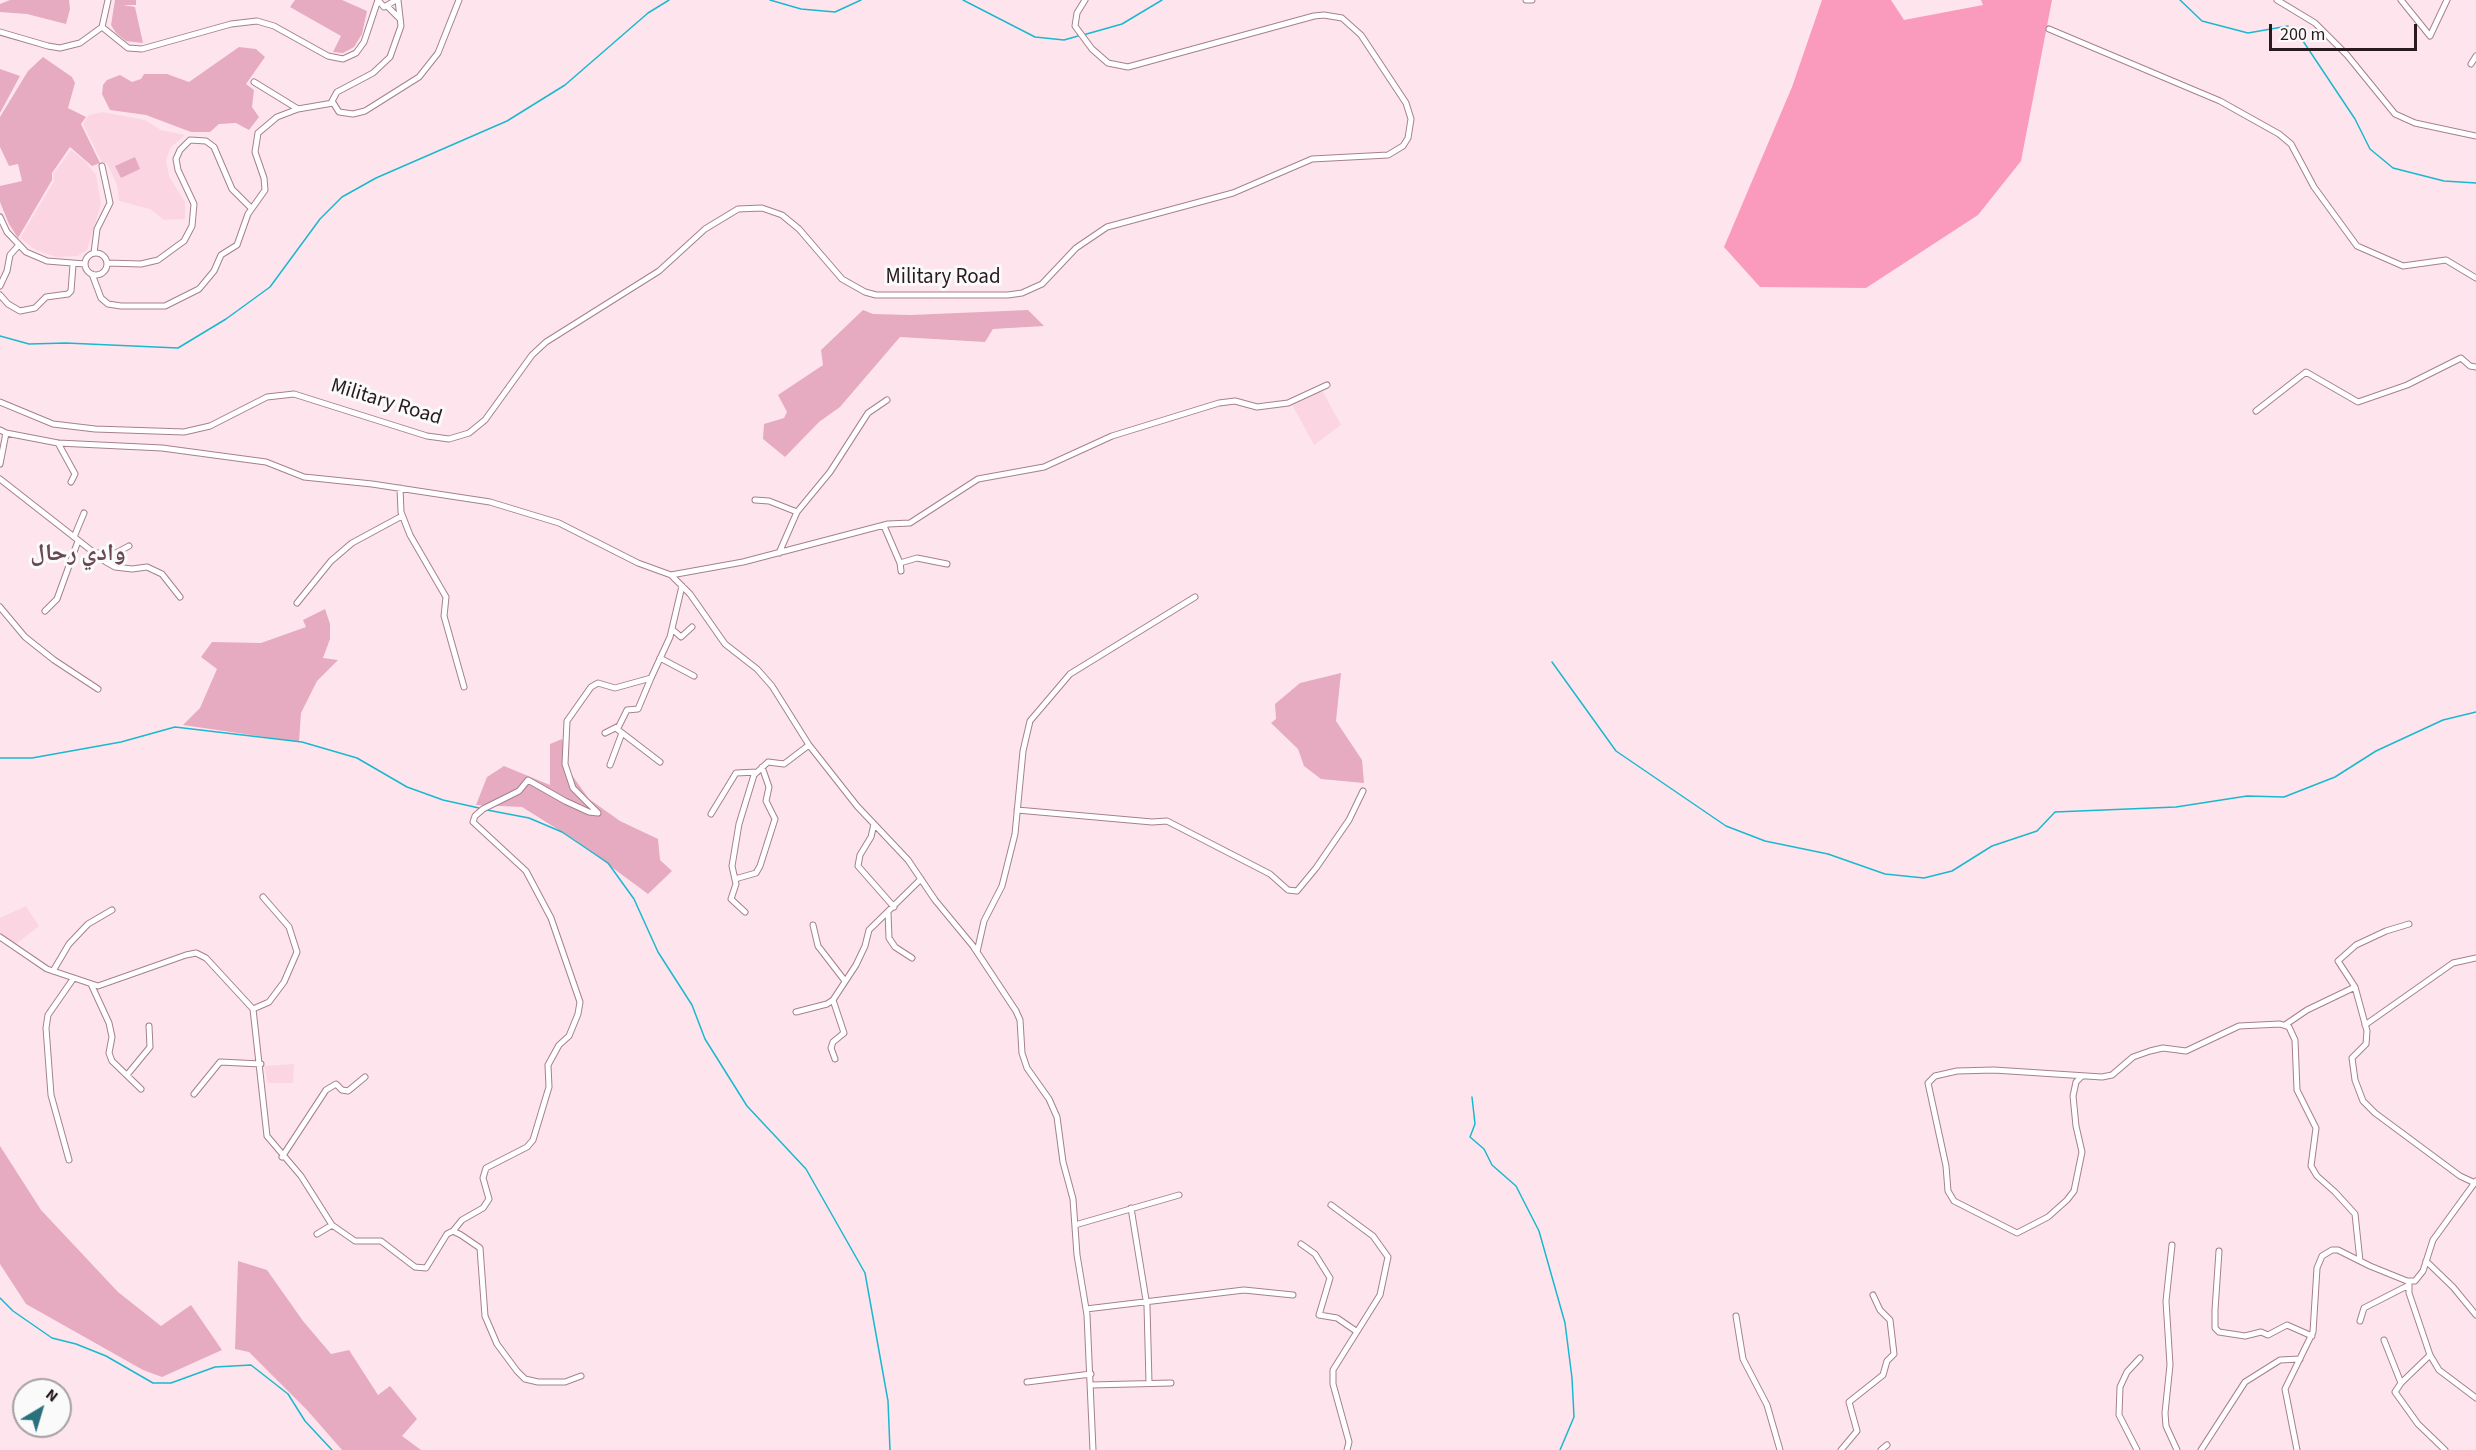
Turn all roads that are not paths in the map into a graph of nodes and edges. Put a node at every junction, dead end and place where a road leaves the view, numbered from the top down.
1 (108, 0) edge
2 (378, 0) edge
3 (397, 0) edge
4 (459, 0) edge
5 (1085, 0) edge
6 (1526, 0) edge
7 (1532, 0) edge
8 (2277, 0) edge
9 (2401, 0) edge
10 (2447, 0) edge
11 (385, 7) junction
12 (370, 26) junction
13 (102, 27) junction
14 (401, 27) junction
15 (2049, 29) dead end
16 (0, 32) edge
17 (2476, 56) edge
18 (2471, 64) dead end
19 (254, 82) dead end
20 (333, 103) junction
21 (298, 110) junction
22 (2476, 136) edge
23 (102, 166) dead end
24 (251, 208) junction
25 (0, 216) edge
26 (18, 246) junction
27 (94, 253) junction
28 (107, 263) junction
29 (85, 264) junction
30 (73, 265) junction
31 (92, 274) junction
32 (2, 277) edge
33 (2476, 278) edge
34 (0, 286) edge
35 (0, 295) edge
36 (2476, 367) edge
37 (1327, 385) dead end
38 (887, 400) dead end
39 (0, 402) edge
40 (2256, 411) dead end
41 (0, 430) edge
42 (6, 433) junction
43 (58, 443) junction
44 (0, 464) edge
45 (0, 479) edge
46 (71, 482) dead end
47 (6, 484) junction
48 (400, 488) junction
49 (0, 490) edge
50 (755, 500) dead end
51 (797, 512) junction
52 (84, 513) dead end
53 (402, 516) junction
54 (884, 526) junction
55 (76, 539) junction
56 (129, 546) dead end
57 (95, 553) junction
58 (779, 553) junction
59 (900, 563) junction
60 (947, 564) dead end
61 (901, 571) dead end
62 (671, 575) junction
63 (682, 586) junction
64 (180, 597) dead end
65 (1195, 597) dead end
66 (297, 603) dead end
67 (0, 607) edge
68 (45, 611) dead end
69 (692, 627) dead end
70 (672, 629) junction
71 (660, 658) junction
72 (694, 676) dead end
73 (651, 678) junction
74 (464, 687) dead end
75 (98, 689) dead end
76 (617, 729) junction
77 (605, 732) dead end
78 (622, 733) junction
79 (809, 745) junction
80 (660, 762) dead end
81 (610, 765) dead end
82 (762, 767) junction
83 (757, 772) junction
84 (1363, 791) dead end
85 (1017, 810) junction
86 (711, 814) dead end
87 (874, 824) junction
88 (735, 879) junction
89 (921, 879) junction
90 (263, 897) dead end
91 (894, 907) junction
92 (112, 910) dead end
93 (745, 912) dead end
94 (888, 912) junction
95 (2409, 924) dead end
96 (813, 925) dead end
97 (0, 937) edge
98 (977, 952) junction
99 (912, 958) dead end
100 (2476, 958) edge
101 (53, 971) junction
102 (73, 979) junction
103 (845, 981) junction
104 (91, 984) junction
105 (2355, 987) junction
106 (833, 1000) junction
107 (253, 1009) junction
108 (796, 1012) dead end
109 (2285, 1025) junction
110 (2365, 1025) junction
111 (149, 1026) dead end
112 (836, 1059) dead end
113 (261, 1064) junction
114 (127, 1075) junction
115 (2082, 1076) junction
116 (365, 1077) dead end
117 (141, 1089) dead end
118 (194, 1094) dead end
119 (282, 1157) junction
120 (69, 1160) dead end
121 (2476, 1182) edge
122 (1179, 1195) dead end
123 (1331, 1205) dead end
124 (1131, 1208) junction
125 (332, 1225) junction
126 (1075, 1225) junction
127 (453, 1232) junction
128 (317, 1234) dead end
129 (1301, 1244) dead end
130 (2172, 1245) dead end
131 (2219, 1251) dead end
132 (2360, 1261) junction
133 (2426, 1262) junction
134 (2409, 1283) junction
135 (1293, 1295) dead end
136 (1873, 1295) dead end
137 (1146, 1302) junction
138 (1086, 1308) junction
139 (2476, 1315) edge
140 (1736, 1316) dead end
141 (2360, 1321) dead end
142 (1356, 1331) junction
143 (2312, 1336) junction
144 (2384, 1340) dead end
145 (2430, 1355) junction
146 (2140, 1358) dead end
147 (2300, 1359) junction
148 (1091, 1374) junction
149 (581, 1376) dead end
150 (1027, 1382) dead end
151 (1149, 1383) junction
152 (1171, 1383) dead end
153 (2400, 1383) junction
154 (1091, 1385) junction
155 (2476, 1398) edge
156 (1887, 1445) dead end
157 (1093, 1450) edge
158 (1347, 1450) edge
159 (1780, 1450) edge
160 (1841, 1450) edge
161 (1881, 1450) edge
162 (2137, 1450) edge
163 (2177, 1450) edge
164 (2201, 1450) edge
165 (2297, 1450) edge
166 (2445, 1450) edge

1 - 13 street
2 - 11 street
2 - 12 street
3 - 11 street
3 - 14 street
4 - 20 street
5 - 39 street, Military Road
6 - 7 street
8 - 22 street
9 - 10 street
11 - 12 street
11 - 14 street
12 - 13 street
13 - 16 street
14 - 20 street
15 - 33 street
17 - 18 street
19 - 21 street
20 - 21 street
21 - 24 street
23 - 27 street
24 - 28 street
24 - 31 street
25 - 26 street
26 - 30 street
26 - 32 street
27 - 28 street
27 - 29 street
28 - 31 street
29 - 30 street
29 - 31 street
30 - 35 street
32 - 34 street
36 - 40 street
37 - 54 street
38 - 51 street
41 - 42 street
42 - 43 street
42 - 44 street
43 - 46 street
43 - 48 street
45 - 47 street
47 - 49 street
47 - 55 street
48 - 53 street
48 - 62 street
50 - 51 street
51 - 58 street
52 - 55 street
53 - 66 street
53 - 74 street
54 - 58 street
54 - 59 street
55 - 57 street
55 - 68 street
56 - 57 street
57 - 64 street
58 - 62 street
59 - 60 street
59 - 61 street
62 - 63 street
63 - 70 street
63 - 79 street
65 - 85 street
67 - 75 street
69 - 70 street
70 - 71 street
71 - 72 street
71 - 73 street
73 - 76 street
73 - 127 street
76 - 77 street
76 - 78 street
78 - 80 street
78 - 81 street
79 - 82 street
79 - 87 street
82 - 83 street
82 - 88 street
83 - 86 street
83 - 88 street
84 - 85 street
85 - 98 street
87 - 89 street
87 - 91 street
88 - 93 street
89 - 91 street
89 - 98 street
90 - 107 street
91 - 94 street
92 - 101 street
94 - 99 street
94 - 103 street
95 - 105 street
96 - 103 street
97 - 101 street
98 - 126 street
100 - 110 street
101 - 102 street
102 - 104 street
102 - 120 street
103 - 106 street
104 - 107 street
104 - 114 street
105 - 109 street
105 - 110 street
106 - 108 street
106 - 112 street
107 - 113 street
109 - 115 street
109 - 132 street
110 - 121 street
111 - 114 street
113 - 118 street
113 - 119 street
114 - 117 street
115 - 115 street
116 - 119 street
119 - 125 street
121 - 133 street
122 - 124 street
123 - 142 street
124 - 126 street
124 - 137 street
125 - 127 street
125 - 128 street
126 - 138 street
127 - 149 street
129 - 142 street
130 - 163 street
131 - 143 street
132 - 134 street
132 - 143 street
133 - 134 street
133 - 139 street
134 - 141 street
134 - 145 street
135 - 137 street
136 - 160 street
137 - 138 street
137 - 151 street
138 - 148 street
140 - 159 street
142 - 158 street
143 - 147 street
144 - 153 street
145 - 153 street
145 - 155 street
146 - 162 street
147 - 164 street
147 - 165 street
148 - 150 street
148 - 154 street
151 - 152 street
151 - 154 street
153 - 166 street
154 - 157 street
156 - 161 street

